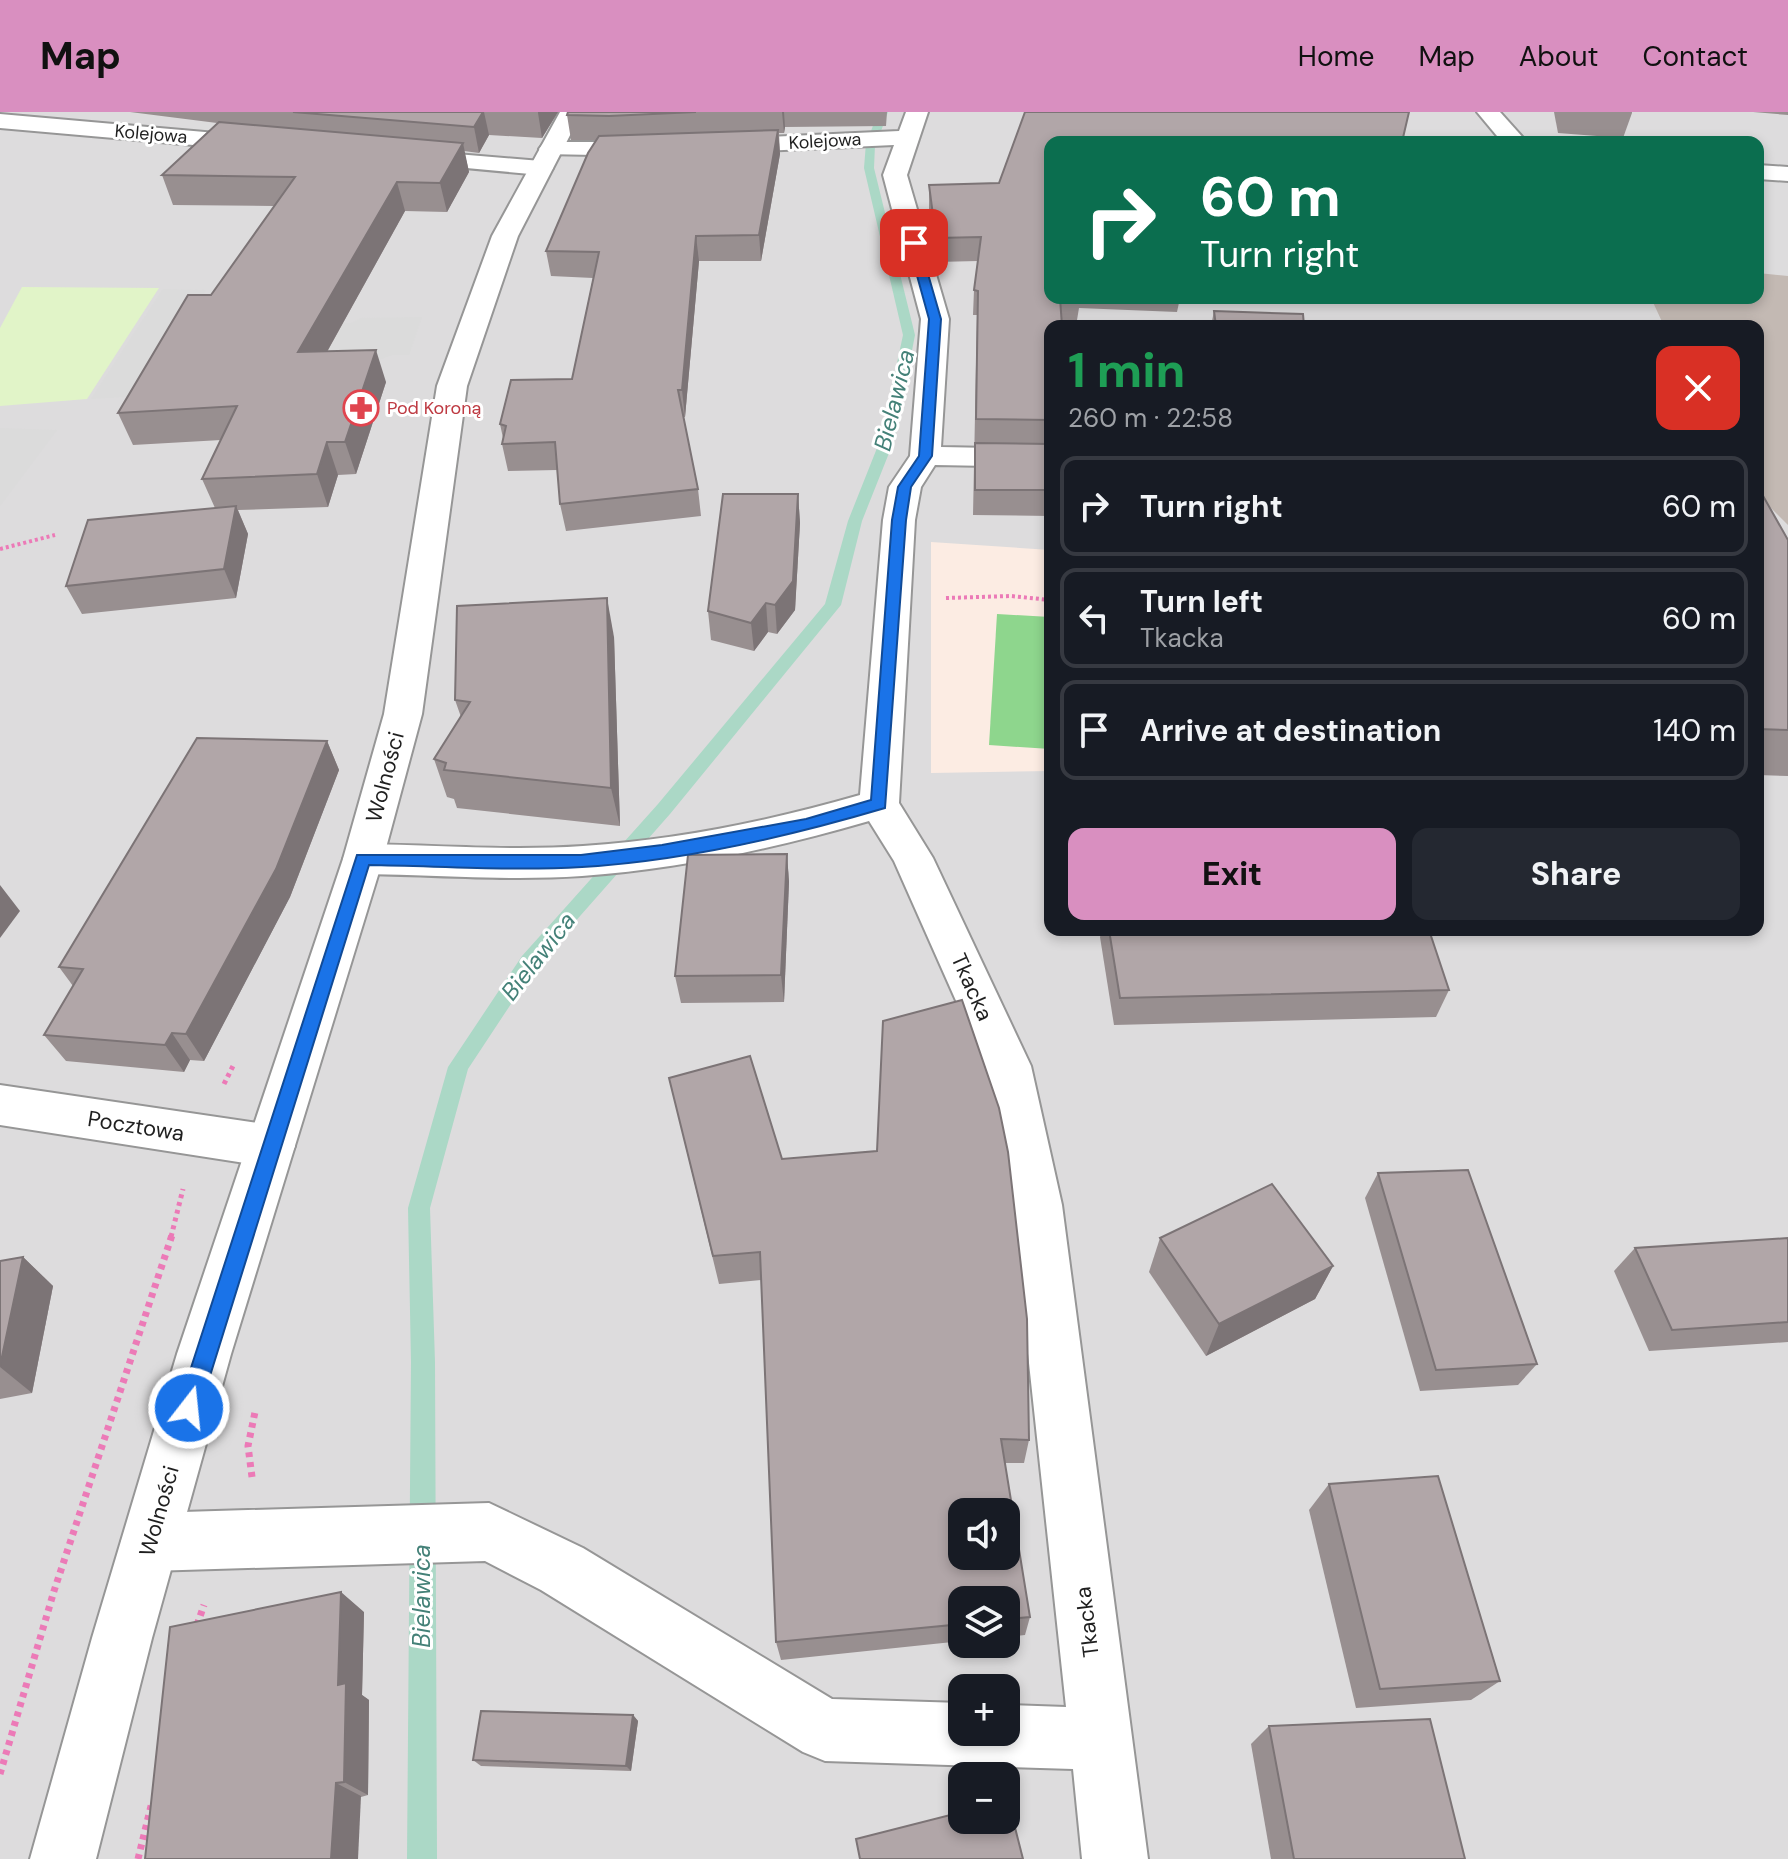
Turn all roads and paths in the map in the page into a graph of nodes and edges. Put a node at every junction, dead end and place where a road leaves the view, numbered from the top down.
1 (1488, 112) edge
2 (0, 121) edge
3 (912, 125) edge
4 (1510, 136) edge
5 (554, 143) edge
6 (279, 145) edge
7 (701, 147) edge
8 (672, 148) edge
9 (388, 155) edge
10 (1764, 172) edge
11 (1788, 174) edge
12 (925, 456) junction
13 (1044, 458) edge
14 (55, 535) dead end
15 (0, 549) edge
16 (1044, 600) edge
17 (893, 603) junction
18 (879, 804) junction
19 (363, 859) junction
20 (238, 1057) dead end
21 (0, 1105) edge
22 (197, 1135) junction
23 (271, 1146) junction
24 (257, 1402) dead end
25 (227, 1541) junction
26 (150, 1542) junction
27 (193, 1637) edge
28 (1101, 1739) junction
29 (0, 1774) edge
30 (152, 1800) edge
31 (63, 1859) edge
32 (138, 1859) edge
33 (1115, 1859) edge

1 - 4 street
2 - 6 street, Kolejowa
3 - 7 street, Kolejowa
3 - 12 street
5 - 8 street
5 - 9 street
5 - 19 street, Wolności
10 - 11 street
12 - 13 street
12 - 17 street
14 - 15 path
16 - 17 path
17 - 18 street
18 - 19 street
18 - 28 street, Tkacka
19 - 23 street, Wolności
20 - 22 path
21 - 22 street, Pocztowa
22 - 23 street, Pocztowa
22 - 29 path
23 - 26 street, Wolności
24 - 25 path
25 - 26 street
25 - 27 path
25 - 28 street
26 - 31 street, Wolności
28 - 33 street, Tkacka
30 - 32 path

